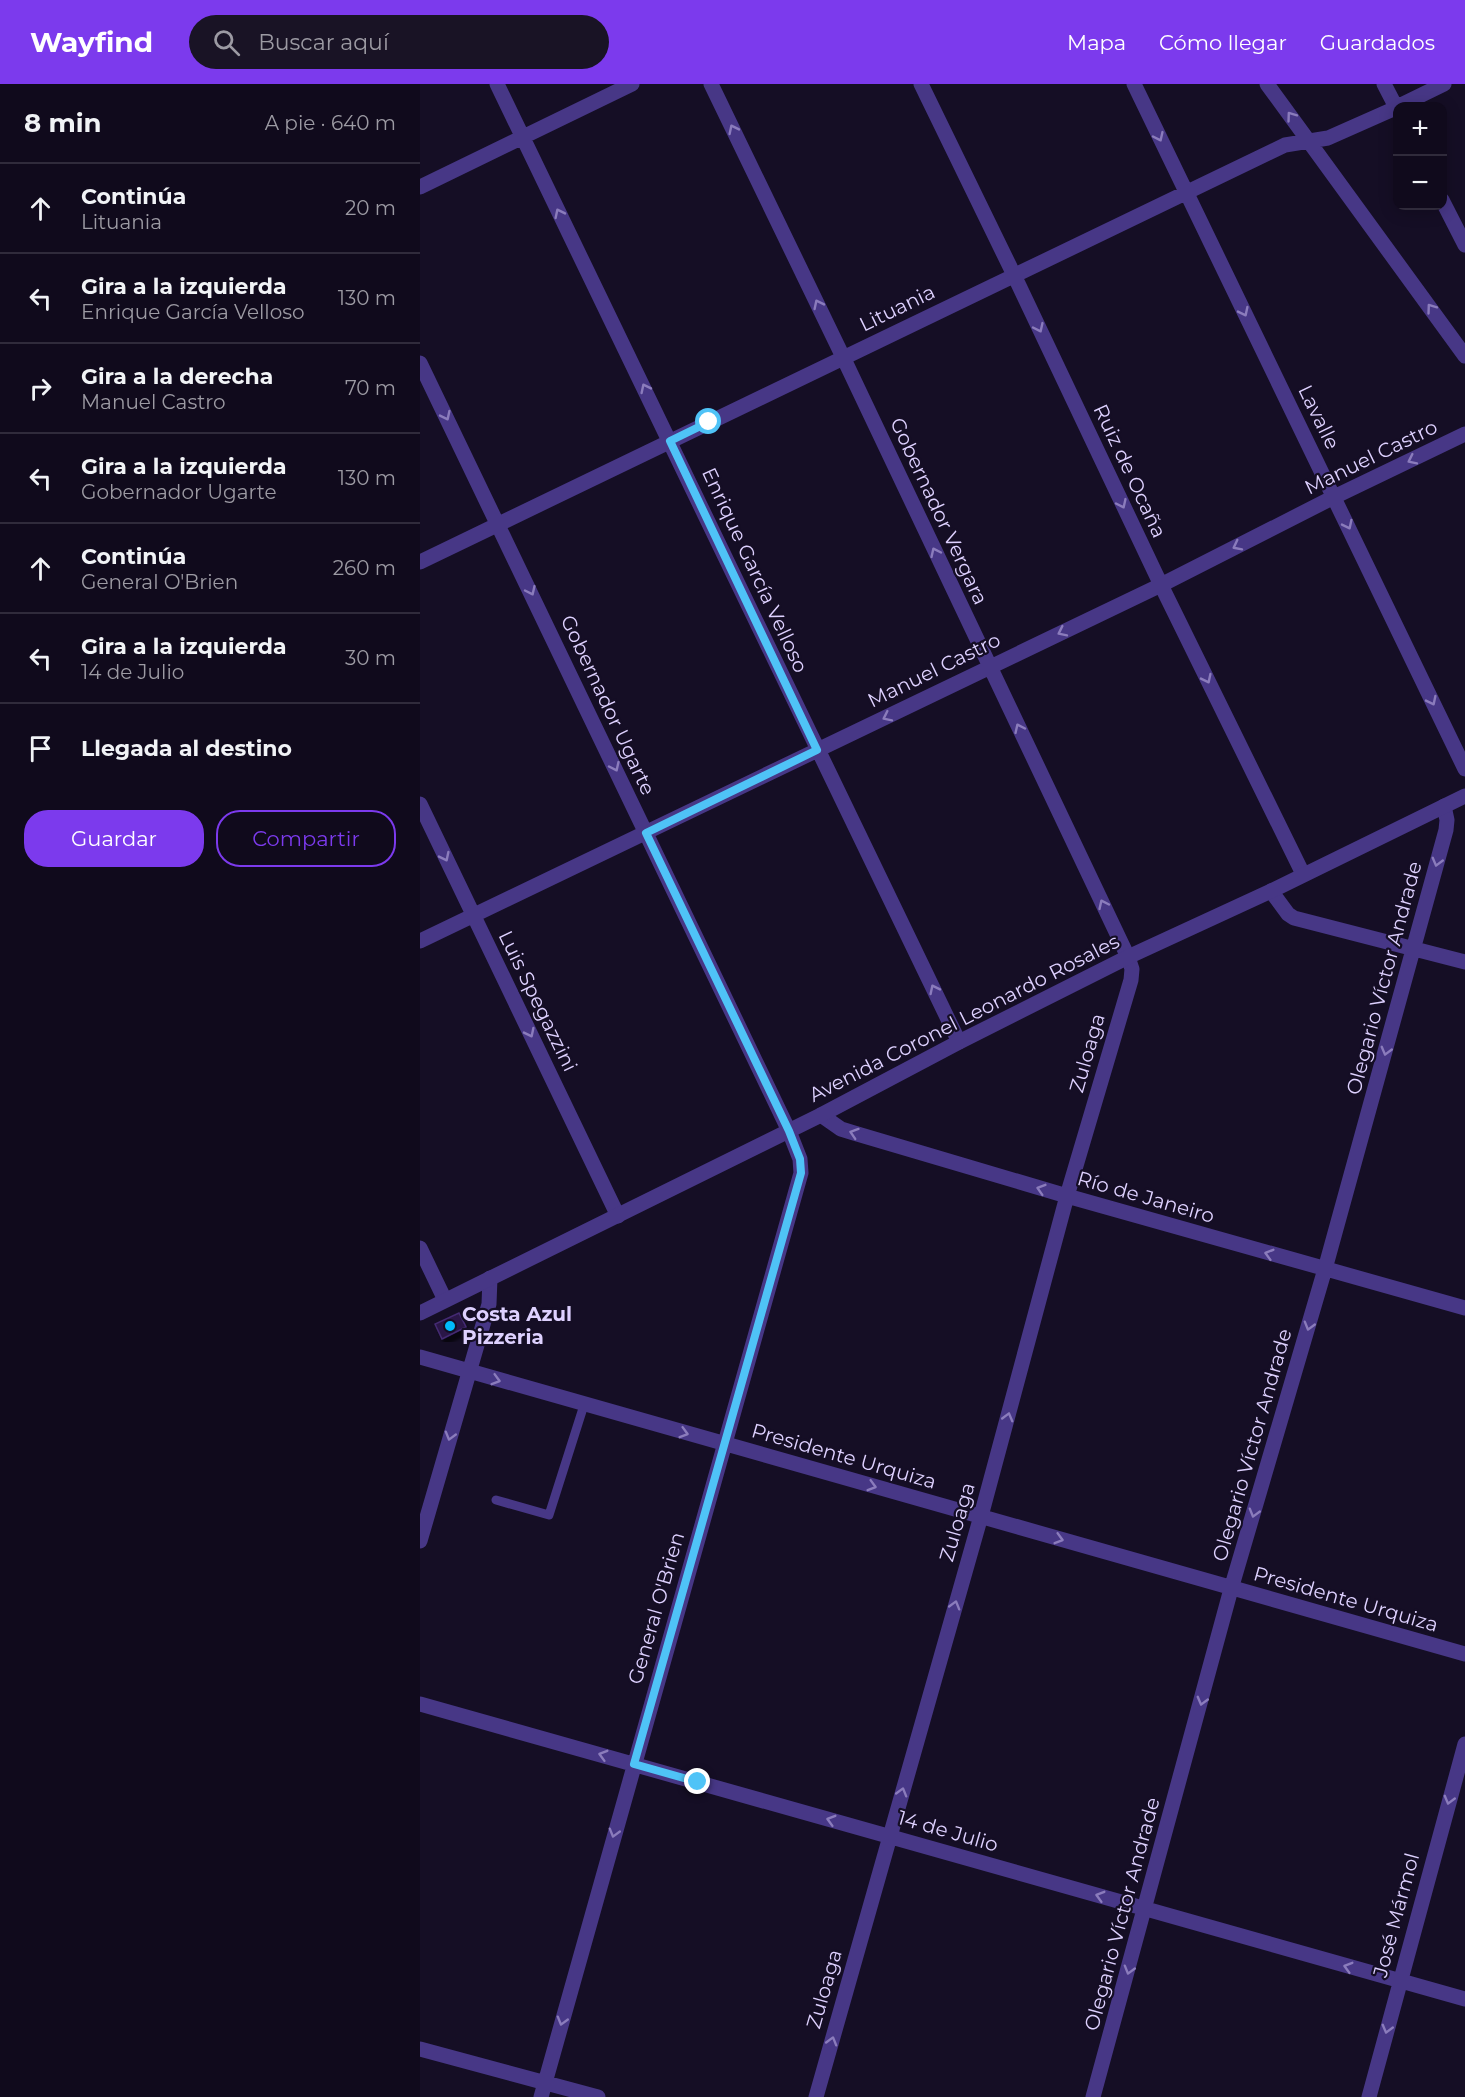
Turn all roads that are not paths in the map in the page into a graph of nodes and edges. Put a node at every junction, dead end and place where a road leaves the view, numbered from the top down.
1 (497, 84) edge
2 (632, 84) edge
3 (711, 84) edge
4 (921, 84) edge
5 (1134, 84) edge
6 (1268, 84) edge
7 (1384, 84) edge
8 (1444, 84) edge
9 (1394, 102) edge
10 (1409, 102) edge
11 (1393, 110) edge
12 (523, 138) junction
13 (1308, 140) junction
14 (420, 187) edge
15 (1185, 191) junction
16 (1447, 208) edge
17 (1465, 245) edge
18 (1014, 275) junction
19 (1464, 351) edge
20 (843, 357) junction
21 (420, 363) edge
22 (1465, 434) edge
23 (670, 441) junction
24 (1334, 497) junction
25 (499, 524) junction
26 (420, 562) edge
27 (1161, 585) junction
28 (990, 667) junction
29 (817, 750) junction
30 (1465, 769) edge
31 (1465, 796) edge
32 (420, 804) edge
33 (1444, 806) junction
34 (646, 833) junction
35 (1303, 874) junction
36 (1271, 891) junction
37 (473, 915) junction
38 (420, 941) edge
39 (1414, 948) junction
40 (1128, 957) junction
41 (1465, 962) edge
42 (959, 1042) junction
43 (821, 1115) junction
44 (789, 1131) junction
45 (1067, 1196) junction
46 (618, 1216) junction
47 (420, 1248) edge
48 (1325, 1269) junction
49 (490, 1278) junction
50 (445, 1300) junction
51 (1465, 1308) edge
52 (420, 1313) edge
53 (420, 1357) edge
54 (468, 1372) junction
55 (584, 1405) junction
56 (725, 1445) junction
57 (496, 1500) dead end
58 (981, 1516) junction
59 (420, 1541) edge
60 (1232, 1589) junction
61 (1465, 1654) edge
62 (420, 1704) edge
63 (1465, 1744) edge
64 (634, 1764) junction
65 (889, 1836) junction
66 (1146, 1909) junction
67 (1400, 1981) junction
68 (1465, 1999) edge
69 (420, 2049) edge
70 (545, 2082) junction
71 (541, 2097) edge
72 (598, 2097) edge
73 (816, 2097) edge
74 (1093, 2097) edge
75 (1369, 2097) edge

1 - 12 street, Enrique García Velloso
2 - 12 street
20 -> 3 street, Gobernador Vergara
4 - 18 street, Ruiz de Ocaña
5 -> 15 street, Lavalle
13 -> 6 street
7 - 9 street
8 - 10 street, Lituania
11 - 13 street, Lituania
12 - 14 street
23 -> 12 street, Enrique García Velloso
13 - 15 street, Lituania
19 -> 13 street
15 - 18 street, Lituania
15 -> 24 street, Lavalle
16 - 17 street
18 - 20 street, Lituania
18 -> 27 street, Ruiz de Ocaña
20 - 23 street, Lituania
28 -> 20 street, Gobernador Vergara
21 -> 25 street, Gobernador Ugarte
22 -> 24 street, Manuel Castro
23 - 25 street, Lituania
23 - 29 street, Enrique García Velloso
24 -> 27 street, Manuel Castro
24 -> 30 street, Lavalle
25 - 26 street, Lituania
25 -> 34 street, Gobernador Ugarte
27 -> 28 street, Manuel Castro
27 -> 35 street, Ruiz de Ocaña
28 -> 29 street, Manuel Castro
40 -> 28 street, Gobernador Vergara
29 - 34 street, Manuel Castro
42 -> 29 street, Enrique García Velloso
31 - 33 street, Avenida Coronel Leonardo Rosales
32 -> 37 street, Luis Spegazzini
33 - 35 street, Avenida Coronel Leonardo Rosales
33 -> 39 street, Olegario Víctor Andrade
34 - 37 street, Manuel Castro
34 - 44 street, Gobernador Ugarte
35 - 36 street, Avenida Coronel Leonardo Rosales
36 - 39 street
36 - 40 street, Avenida Coronel Leonardo Rosales
37 - 38 street, Manuel Castro
37 -> 46 street, Luis Spegazzini
39 - 41 street
39 -> 48 street, Olegario Víctor Andrade
40 - 42 street, Avenida Coronel Leonardo Rosales
40 - 45 street, Zuloaga
42 - 43 street, Avenida Coronel Leonardo Rosales
43 - 44 street, Avenida Coronel Leonardo Rosales
45 -> 43 street, Río de Janeiro
44 - 46 street, Avenida Coronel Leonardo Rosales
44 - 56 street, General O'Brien
48 -> 45 street, Río de Janeiro
58 -> 45 street, Zuloaga
46 - 49 street, Avenida Coronel Leonardo Rosales
47 - 50 street
48 - 51 street, Río de Janeiro
48 -> 60 street, Olegario Víctor Andrade
49 - 50 street, Avenida Coronel Leonardo Rosales
49 - 54 street
50 - 52 street, Avenida Coronel Leonardo Rosales
53 - 54 street, Presidente Urquiza
54 -> 55 street, Presidente Urquiza
54 -> 59 street
55 -> 56 street, Presidente Urquiza
55 - 57 lane
56 -> 58 street, Presidente Urquiza
56 - 64 street, General O'Brien
58 -> 60 street, Presidente Urquiza
65 -> 58 street, Zuloaga
60 - 61 street, Presidente Urquiza
60 -> 66 street, Olegario Víctor Andrade
64 -> 62 street, 14 de Julio
63 -> 67 street, José Mármol
65 -> 64 street, 14 de Julio
64 -> 70 street, General O'Brien
66 -> 65 street, 14 de Julio
73 -> 65 street, Zuloaga
67 -> 66 street, 14 de Julio
66 -> 74 street, Olegario Víctor Andrade
67 - 68 street, 14 de Julio
67 -> 75 street, José Mármol
69 - 70 street
70 - 71 street, General O'Brien
70 - 72 street

